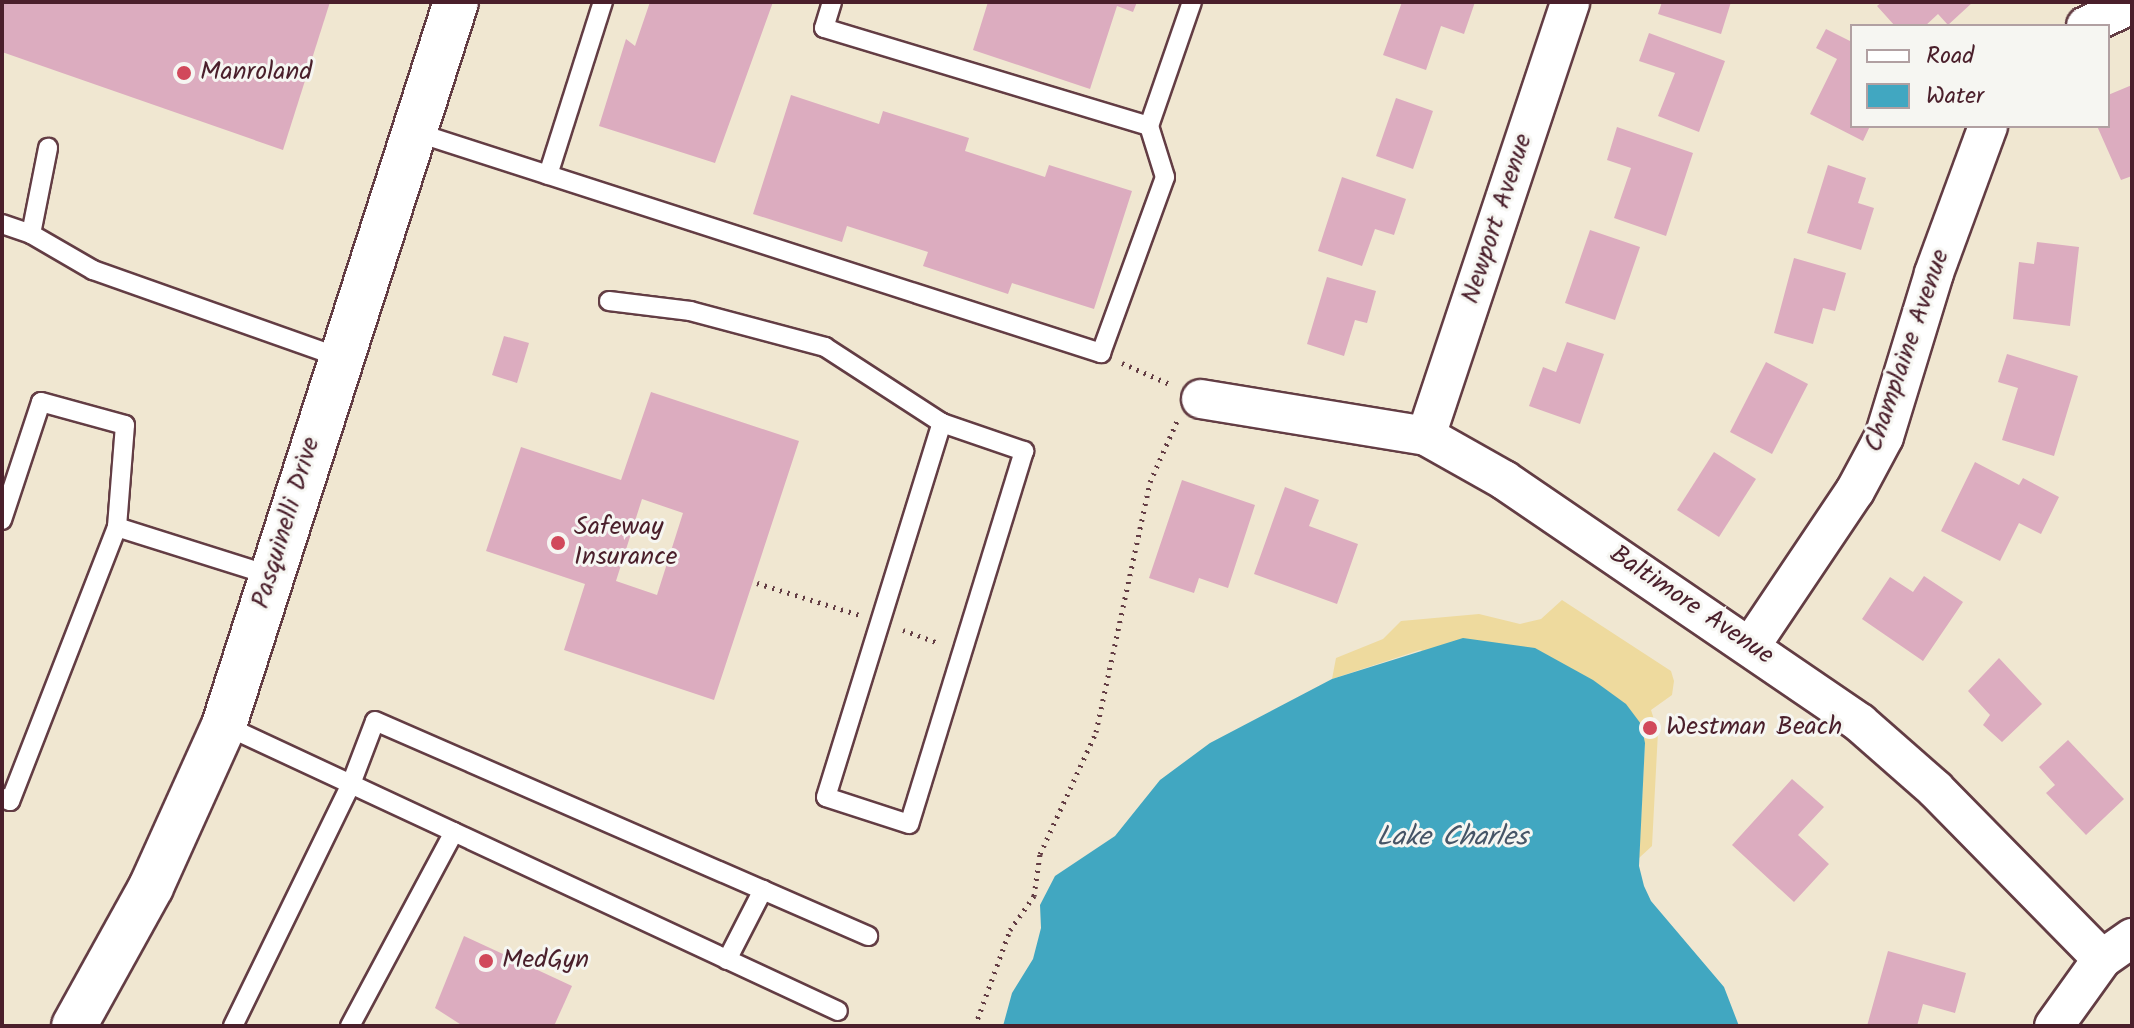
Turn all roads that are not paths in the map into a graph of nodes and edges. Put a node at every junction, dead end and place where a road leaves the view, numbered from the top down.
1 (456, 2) edge
2 (603, 2) edge
3 (832, 2) edge
4 (1192, 2) edge
5 (1570, 2) edge
6 (2132, 4) edge
7 (2090, 24) edge
8 (1149, 126) junction
9 (1987, 128) edge
10 (415, 132) junction
11 (48, 148) dead end
12 (548, 175) junction
13 (2, 224) edge
14 (31, 234) junction
15 (609, 301) dead end
16 (339, 357) junction
17 (1201, 399) road end
18 (942, 423) junction
19 (1426, 436) junction
20 (2, 520) edge
21 (117, 527) junction
22 (272, 576) junction
23 (1752, 644) junction
24 (224, 725) junction
25 (351, 784) junction
26 (2, 798) edge
27 (454, 832) junction
28 (763, 890) junction
29 (868, 936) dead end
30 (2117, 948) edge
31 (727, 960) junction
32 (838, 1011) dead end
33 (74, 1026) edge
34 (233, 1026) edge
35 (350, 1026) edge
36 (2054, 1026) edge

1 - 10 street, Pasquinelli Drive
2 - 12 lane
3 - 8 lane
4 - 8 lane
5 - 19 street, Newport Avenue
6 - 7 street
8 - 12 lane
9 - 23 street, Champlaine Avenue
10 - 12 lane
10 - 16 street, Pasquinelli Drive
11 - 14 lane
13 - 14 lane
14 - 16 lane
15 - 18 lane
16 - 22 street, Pasquinelli Drive
17 - 19 street, Baltimore Avenue
18 - 18 lane
19 - 23 street, Baltimore Avenue
20 - 21 lane
21 - 22 lane
21 - 26 lane
22 - 24 street, Pasquinelli Drive
23 - 30 street, Baltimore Avenue
24 - 25 lane
24 - 33 street, Pasquinelli Drive
25 - 27 lane
25 - 28 lane
25 - 34 lane
27 - 31 lane
27 - 35 lane
28 - 29 lane
28 - 31 lane
30 - 36 street
31 - 32 lane

